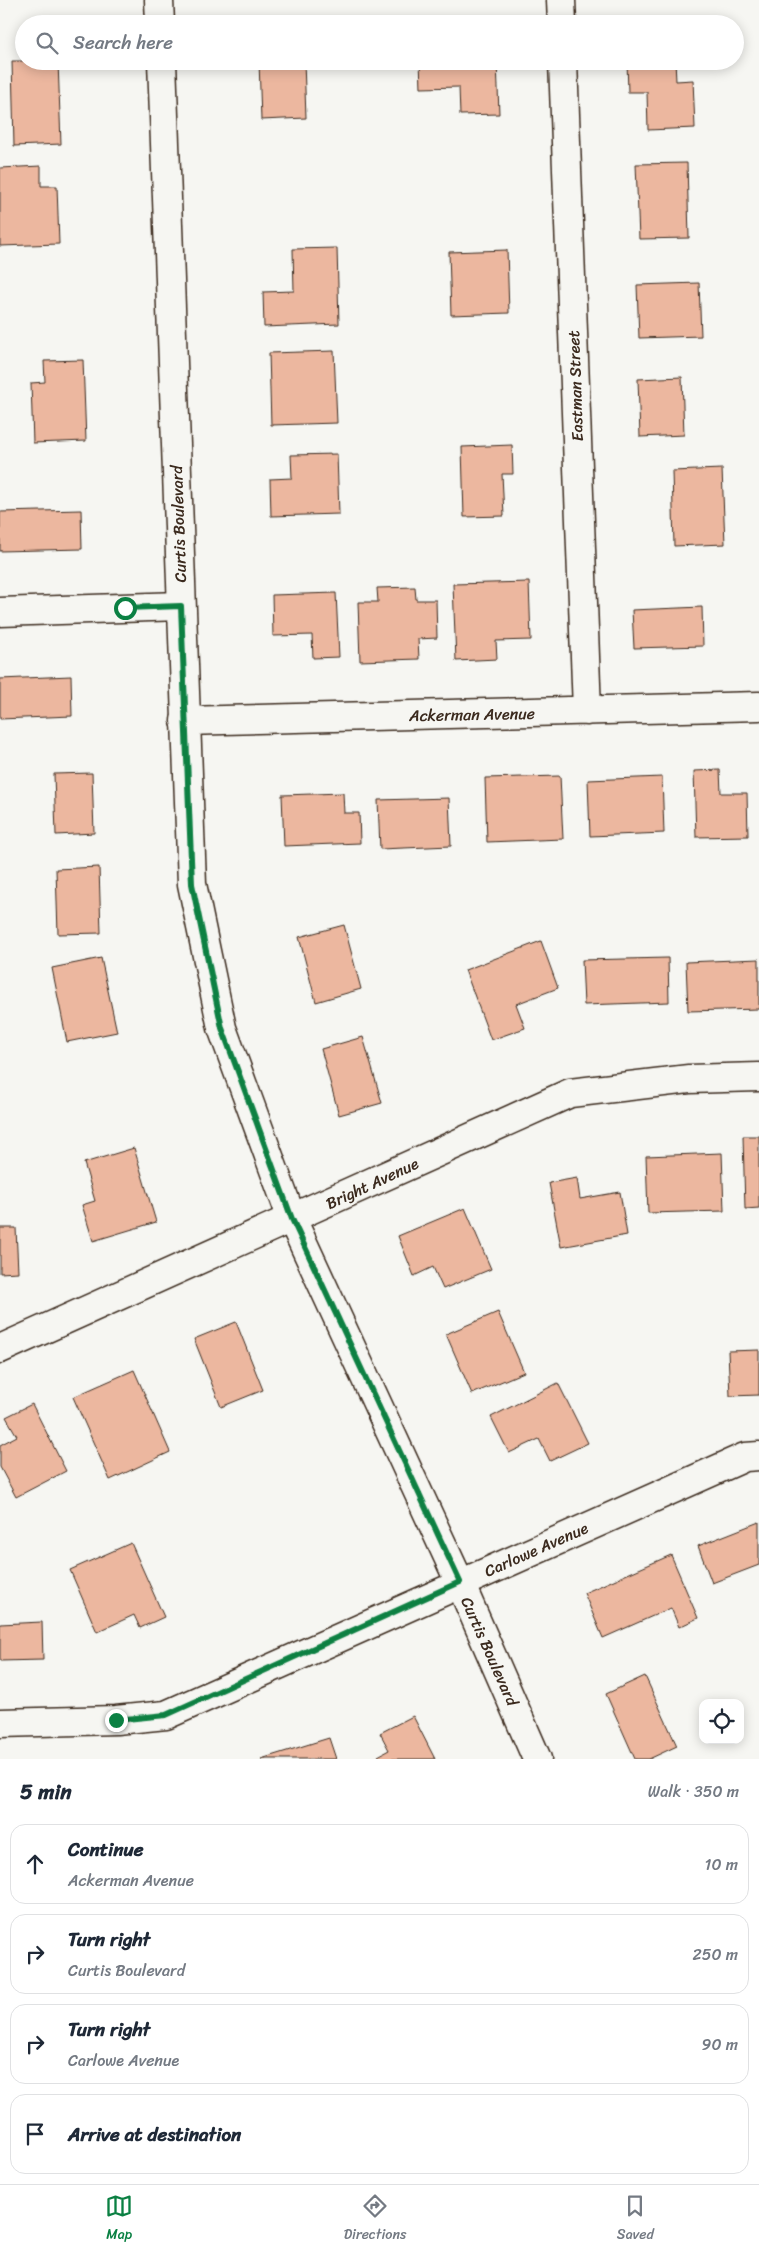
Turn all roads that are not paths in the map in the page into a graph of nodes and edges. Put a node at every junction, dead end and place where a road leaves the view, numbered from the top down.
1 (159, 0) edge
2 (561, 0) edge
3 (160, 15) edge
4 (562, 15) edge
5 (162, 70) edge
6 (563, 70) edge
7 (181, 606) junction
8 (0, 612) edge
9 (759, 706) edge
10 (587, 711) junction
11 (185, 721) junction
12 (759, 1077) edge
13 (292, 1219) junction
14 (0, 1349) edge
15 (759, 1456) edge
16 (460, 1582) junction
17 (0, 1723) edge
18 (537, 1759) edge

1 - 3 street
2 - 4 street
5 - 7 street, Curtis Boulevard
6 - 10 street, Eastman Street
7 - 8 street
7 - 11 street, Curtis Boulevard
9 - 10 street, Ackerman Avenue
10 - 11 street, Ackerman Avenue
11 - 13 street, Curtis Boulevard
12 - 13 street, Bright Avenue
13 - 14 street, Bright Avenue
13 - 16 street, Curtis Boulevard
15 - 16 street, Carlowe Avenue
16 - 17 street, Carlowe Avenue
16 - 18 street, Curtis Boulevard

